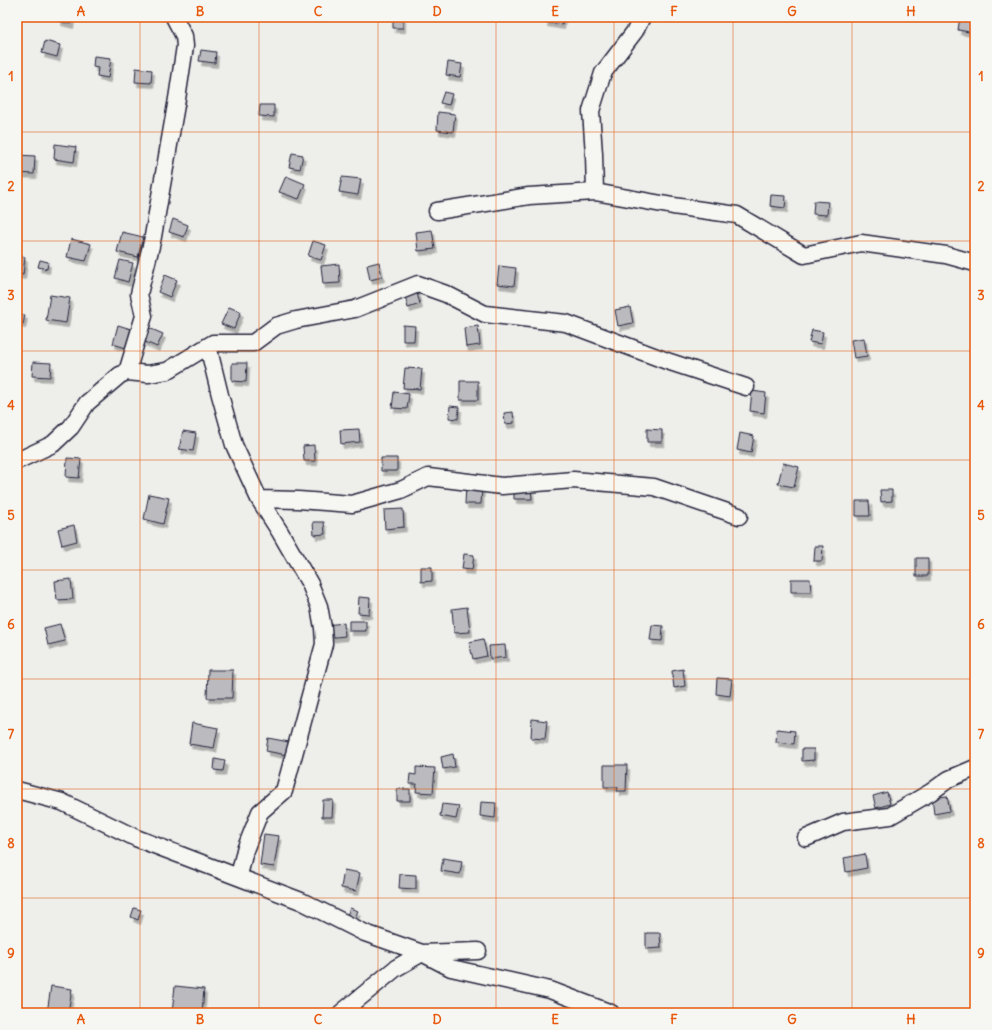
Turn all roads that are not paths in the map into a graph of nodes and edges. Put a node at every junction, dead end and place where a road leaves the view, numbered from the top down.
1 (174, 17) edge
2 (642, 17) edge
3 (595, 192) junction
4 (437, 211) dead end
5 (975, 263) edge
6 (208, 346) junction
7 (128, 372) junction
8 (746, 387) dead end
9 (17, 461) edge
10 (259, 499) junction
11 (738, 516) dead end
12 (975, 768) edge
13 (17, 790) edge
14 (806, 838) dead end
15 (239, 876) junction
16 (478, 951) dead end
17 (422, 953) junction
18 (341, 1013) edge
19 (611, 1013) edge

1 - 7 street
2 - 3 street
3 - 4 street
3 - 5 street
6 - 7 street
6 - 8 street
6 - 10 street
7 - 9 street
10 - 11 street
10 - 15 street
12 - 14 street
13 - 15 street
15 - 17 street
16 - 17 street
17 - 18 street
17 - 19 street

